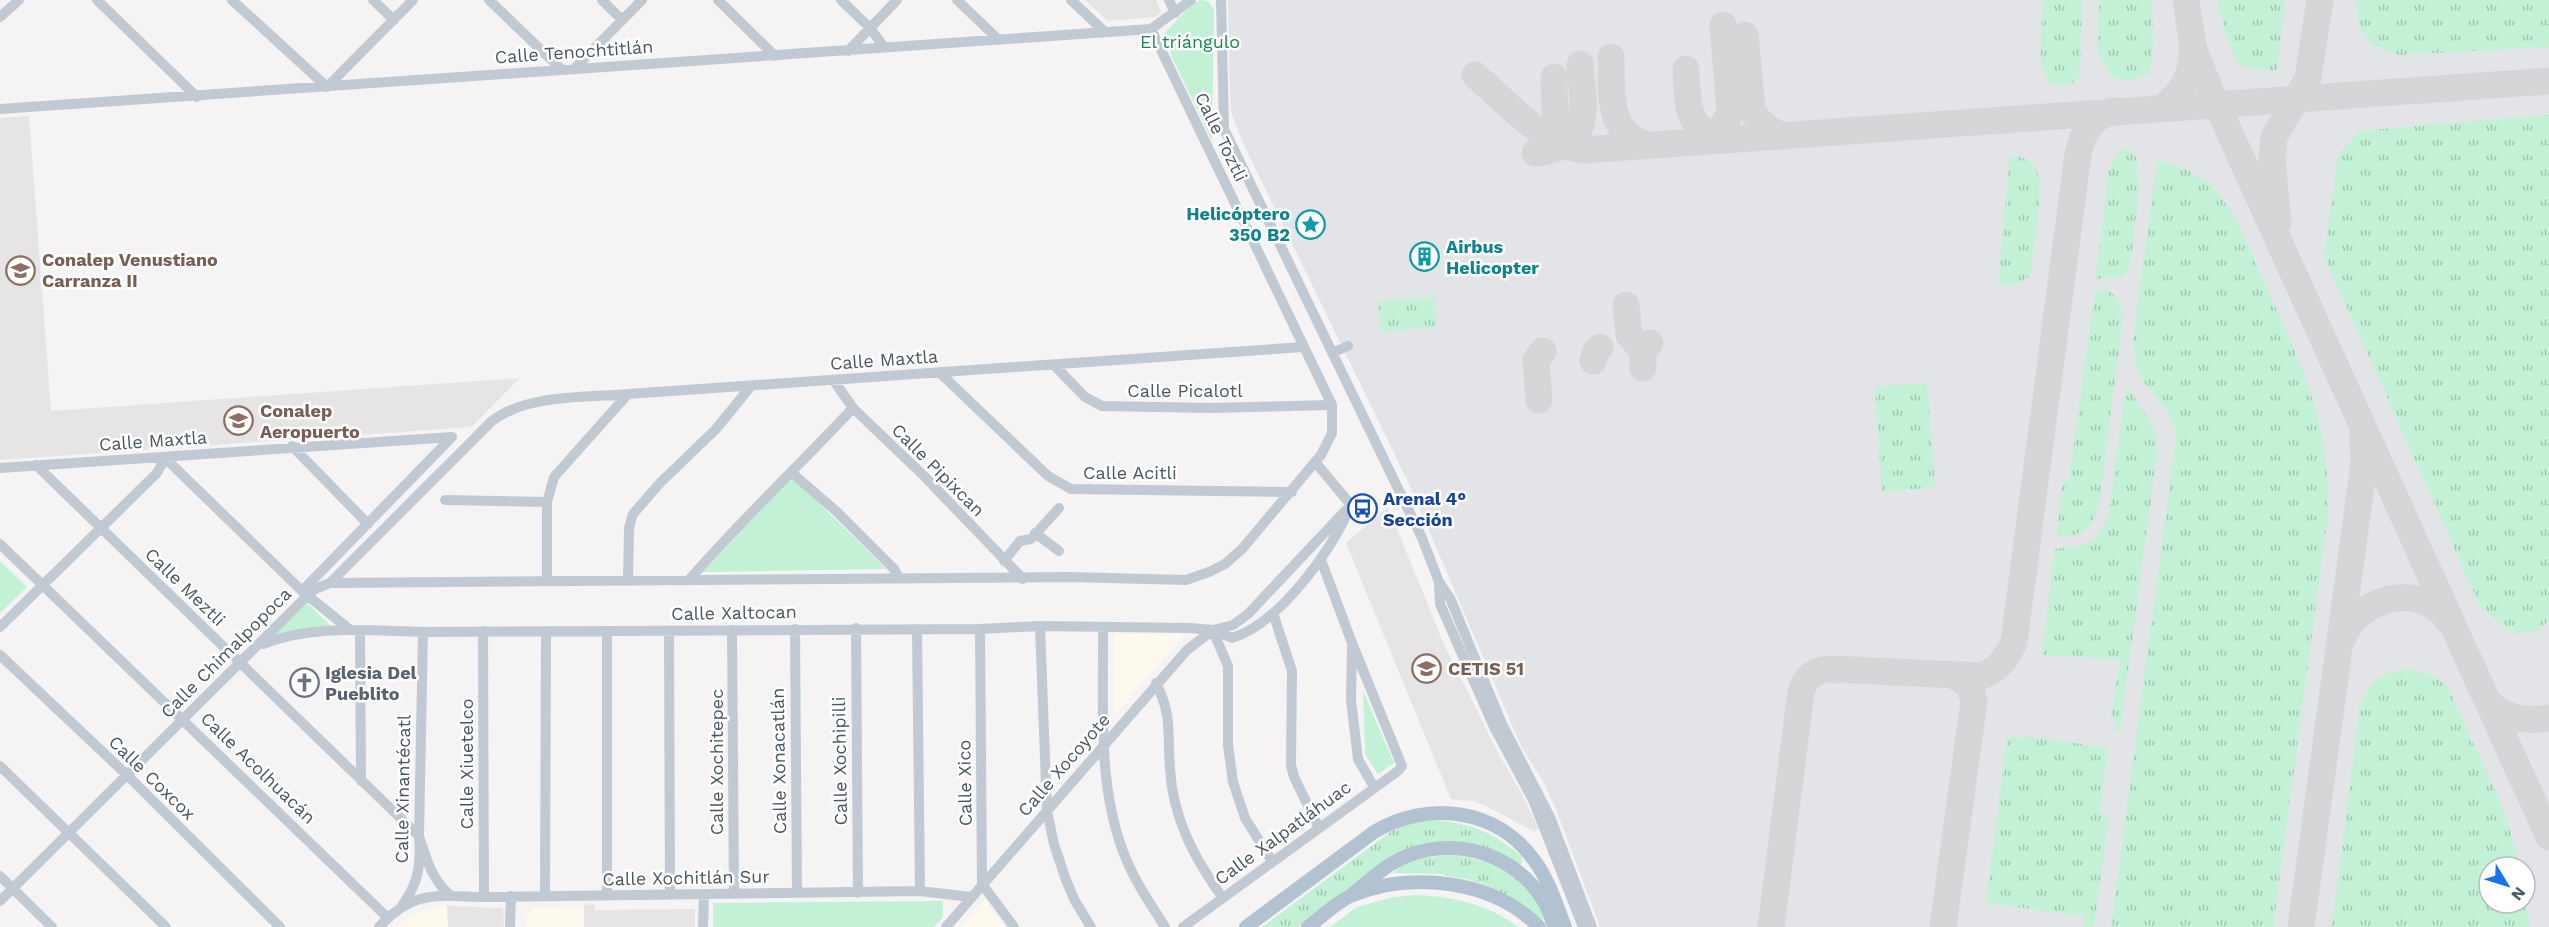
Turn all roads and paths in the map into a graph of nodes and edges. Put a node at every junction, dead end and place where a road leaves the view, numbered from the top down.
1 (20, 0) edge
2 (97, 0) edge
3 (232, 0) edge
4 (373, 0) edge
5 (413, 0) edge
6 (489, 0) edge
7 (602, 0) edge
8 (642, 0) edge
9 (718, 0) edge
10 (841, 0) edge
11 (897, 0) edge
12 (957, 0) edge
13 (1071, 0) edge
14 (1169, 0) edge
15 (1191, 0) edge
16 (1221, 0) edge
17 (1175, 13) junction
18 (0, 17) edge
19 (394, 20) junction
20 (622, 20) junction
21 (870, 28) junction
22 (1151, 29) junction
23 (1105, 32) junction
24 (999, 40) junction
25 (884, 47) junction
26 (848, 51) junction
27 (775, 56) junction
28 (561, 69) junction
29 (574, 69) junction
30 (327, 87) junction
31 (197, 97) junction
32 (0, 109) edge
33 (1348, 346) dead end
34 (1303, 347) junction
35 (1332, 352) junction
36 (1054, 365) junction
37 (940, 373) junction
38 (834, 381) junction
39 (751, 386) junction
40 (628, 394) junction
41 (1332, 405) junction
42 (853, 408) junction
43 (479, 436) joint
44 (292, 446) junction
45 (165, 458) junction
46 (1316, 463) junction
47 (36, 465) junction
48 (0, 468) edge
49 (792, 473) junction
50 (1292, 492) junction
51 (445, 500) dead end
52 (547, 502) junction
53 (1351, 505) junction
54 (1059, 508) dead end
55 (368, 524) junction
56 (101, 530) junction
57 (1035, 533) junction
58 (0, 544) edge
59 (1059, 551) dead end
60 (1321, 560) junction
61 (1004, 561) junction
62 (899, 578) junction
63 (689, 579) junction
64 (1023, 579) junction
65 (547, 580) junction
66 (628, 581) junction
67 (1439, 582) junction
68 (330, 583) junction
69 (44, 585) junction
70 (304, 593) junction
71 (1273, 613) junction
72 (1040, 626) junction
73 (0, 627) edge
74 (1103, 627) junction
75 (856, 628) junction
76 (795, 629) junction
77 (917, 629) junction
78 (980, 629) junction
79 (354, 630) junction
80 (732, 630) junction
81 (1213, 630) junction
82 (483, 631) junction
83 (606, 631) junction
84 (669, 631) junction
85 (423, 632) junction
86 (546, 632) junction
87 (1352, 643) junction
88 (257, 646) junction
89 (0, 655) edge
90 (240, 662) junction
91 (1156, 683) junction
92 (183, 719) junction
93 (1104, 744) junction
94 (0, 766) edge
95 (127, 776) junction
96 (361, 781) junction
97 (1374, 787) junction
98 (1047, 811) junction
99 (1319, 828) junction
100 (68, 833) junction
101 (419, 836) junction
102 (1534, 860) junction
103 (1272, 861) junction
104 (1520, 872) junction
105 (0, 876) edge
106 (982, 884) junction
107 (12, 888) junction
108 (920, 891) junction
109 (797, 893) junction
110 (858, 893) junction
111 (449, 894) junction
112 (734, 894) junction
113 (544, 895) junction
114 (607, 895) junction
115 (670, 895) junction
116 (704, 895) junction
117 (511, 896) junction
118 (1350, 896) junction
119 (484, 897) junction
120 (971, 897) junction
121 (1222, 897) junction
122 (0, 901) edge
123 (402, 906) junction
124 (388, 918) junction
125 (52, 927) edge
126 (166, 927) edge
127 (280, 927) edge
128 (379, 927) edge
129 (510, 927) edge
130 (703, 927) edge
131 (946, 927) edge
132 (1014, 927) edge
133 (1091, 927) edge
134 (1165, 927) edge
135 (1183, 927) edge
136 (1246, 927) edge
137 (1308, 927) edge
138 (1539, 927) edge
139 (1554, 927) edge
140 (1565, 927) edge
141 (1583, 927) edge
142 (1592, 927) edge

1 - 18 street
2 - 31 street
3 - 30 street
4 - 19 street
5 - 19 street
6 - 28 street
7 - 20 street
8 - 20 street
9 - 27 street
10 - 21 street
11 - 21 street
12 - 24 street
13 - 23 street
14 - 17 street
15 - 17 street
16 - 35 street
17 - 22 street
19 - 30 street
20 - 29 street
21 - 25 street
21 - 26 street
22 - 23 street, Calle Tenochtitlán
22 - 34 street, Calle Toztli
23 - 24 street, Calle Tenochtitlán
24 - 25 street, Calle Tenochtitlán
25 - 26 street, Calle Tenochtitlán
26 - 27 street, Calle Tenochtitlán
27 - 29 street, Calle Tenochtitlán
28 - 29 street, Calle Tenochtitlán
28 - 30 street, Calle Tenochtitlán
30 - 31 street, Calle Tenochtitlán
31 - 32 street, Calle Tenochtitlán
33 - 35 street
34 - 36 street, Calle Maxtla
34 - 41 street, Calle Toztli
35 - 67 street
36 - 37 street, Calle Maxtla
36 - 41 street, Calle Picalotl
37 - 38 street, Calle Maxtla
37 - 50 street, Calle Acitli
38 - 39 street, Calle Maxtla
38 - 42 street, Calle Pipixcan
39 - 40 street, Calle Maxtla
39 - 66 street
40 - 43 street, Calle Maxtla
40 - 52 street
41 - 46 street, Calle Toztli
42 - 49 street
42 - 61 street, Calle Pipixcan
43 - 68 street, Calle Chimalpopoca
44 - 45 street, Calle Maxtla
44 - 55 street
44 - 55 street, Calle Maxtla
45 - 47 street, Calle Maxtla
45 - 56 street
45 - 70 street
46 - 50 street
46 - 53 street
47 - 48 street, Calle Maxtla
47 - 56 street, Calle Meztli
49 - 62 street
49 - 63 street
50 - 64 street, Calle Xaltocan
51 - 52 street
52 - 65 street
53 - 60 street
53 - 81 street, Calle Xocoyote
54 - 57 street
55 - 70 street
56 - 69 street
56 - 90 street, Calle Meztli
57 - 59 street
57 - 61 street
58 - 69 street, Calle Acolhuacán
60 - 71 street
60 - 87 street
61 - 64 street, Calle Pipixcan
62 - 63 street, Calle Xaltocan
62 - 64 street, Calle Xaltocan
63 - 66 street, Calle Xaltocan
65 - 66 street, Calle Xaltocan
65 - 68 street, Calle Xaltocan
67 - 141 street
67 - 142 street
68 - 70 street, Calle Chimalpopoca
69 - 73 street
69 - 92 street, Calle Acolhuacán
70 - 79 street
70 - 88 street, Calle Chimalpopoca
71 - 81 street
71 - 99 street
72 - 74 street, Calle Xaltocan
72 - 78 street, Calle Xaltocan
72 - 98 street
74 - 81 street, Calle Xaltocan
74 - 93 street
75 - 76 street, Calle Xaltocan
75 - 77 street, Calle Xaltocan
75 - 110 street, Calle Xochipilli
76 - 80 street, Calle Xaltocan
76 - 109 street, Calle Xonacatlán
77 - 78 street, Calle Xaltocan
77 - 108 street
78 - 106 street, Calle Xico
79 - 85 street, Calle Xaltocan
79 - 88 street, Calle Xaltocan
79 - 96 street
80 - 84 street, Calle Xaltocan
80 - 112 street, Calle Xochitepec
81 - 91 street, Calle Xocoyote
81 - 103 street
82 - 85 street, Calle Xaltocan
82 - 86 street, Calle Xaltocan
82 - 119 street, Calle Xiuetelco
83 - 84 street, Calle Xaltocan
83 - 86 street, Calle Xaltocan
83 - 114 street
84 - 115 street
85 - 101 street, Calle Xinantécatl
86 - 113 street
87 - 97 street
87 - 97 street, Calle Xalpatláhuac
88 - 90 street, Calle Chimalpopoca
89 - 95 street, Calle Coxcox
90 - 92 street, Calle Chimalpopoca
90 - 96 street, Calle Meztli
91 - 93 street, Calle Xocoyote
91 - 121 street
92 - 95 street, Calle Chimalpopoca
92 - 124 street, Calle Acolhuacán
93 - 98 street, Calle Xocoyote
93 - 134 street
94 - 100 street
95 - 100 street, Calle Chimalpopoca
95 - 127 street, Calle Coxcox
96 - 101 street, Calle Meztli
97 - 99 street, Calle Xalpatláhuac
98 - 106 street, Calle Xocoyote
98 - 133 street
99 - 103 street, Calle Xalpatláhuac
100 - 107 street, Calle Chimalpopoca
100 - 126 street
101 - 111 street, Calle Meztli
101 - 123 street, Calle Xinantécatl
102 - 104 main road
102 - 136 main road
102 - 140 main road
103 - 121 street, Calle Xalpatláhuac
104 - 118 main road
104 - 139 main road
105 - 107 street
106 - 120 street, Calle Xocoyote
106 - 132 street
107 - 122 street, Calle Chimalpopoca
107 - 125 street
108 - 110 street, Calle Xochitlán Sur
108 - 120 street, Calle Xochitlán Sur
109 - 110 street, Calle Xochitlán Sur
109 - 112 street, Calle Xochitlán Sur
111 - 119 street, Calle Xochitlán Sur
111 - 123 street, Calle Xochitlán Sur
112 - 116 street, Calle Xochitlán Sur
113 - 114 street, Calle Xochitlán Sur
113 - 117 street, Calle Xochitlán Sur
114 - 115 street, Calle Xochitlán Sur
115 - 116 street, Calle Xochitlán Sur
116 - 130 street
117 - 119 street, Calle Xochitlán Sur
117 - 129 street
118 - 137 main road
118 - 138 main road
120 - 131 street, Calle Xocoyote
121 - 135 street, Calle Xalpatláhuac
123 - 124 street
124 - 128 street

